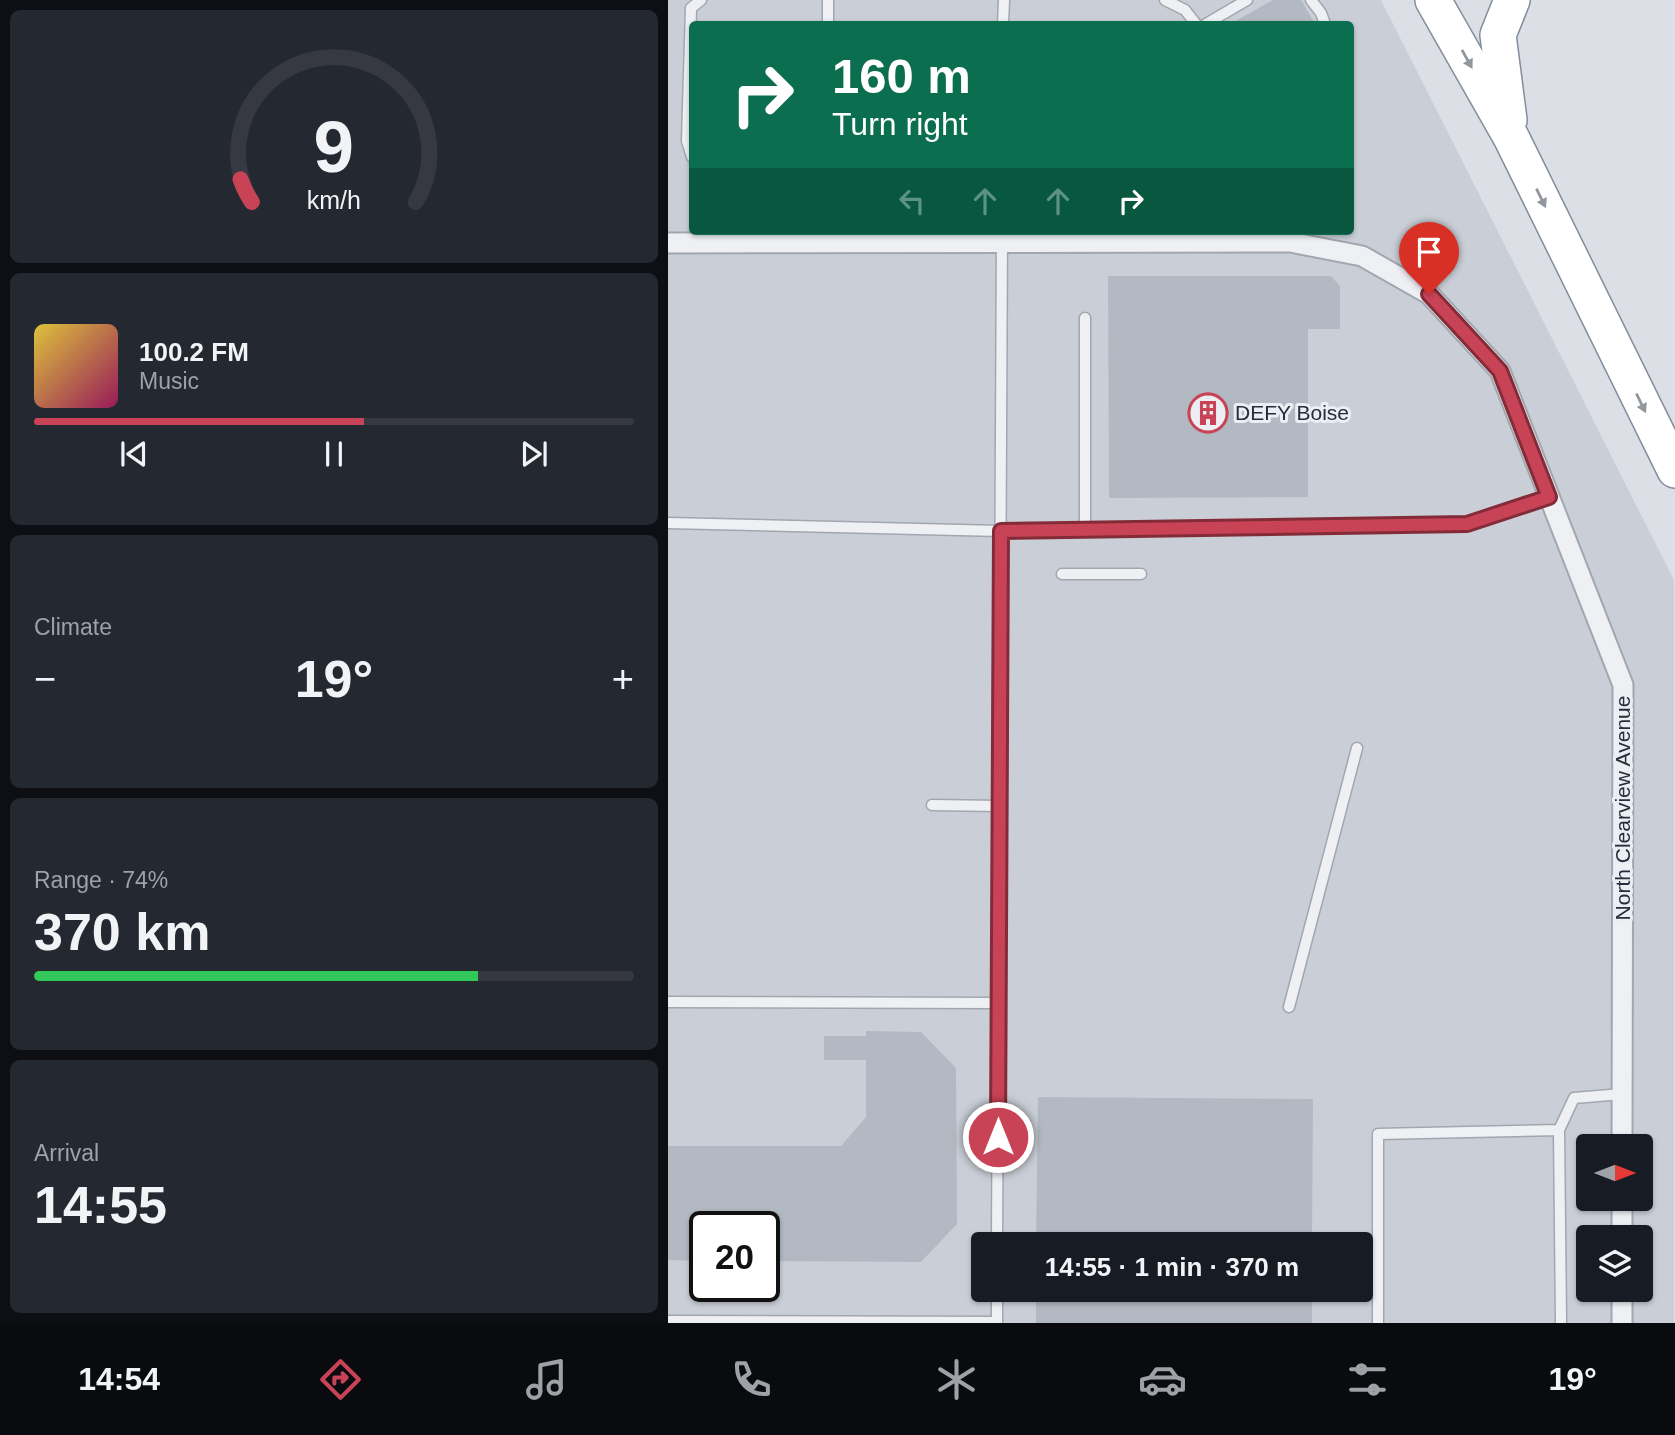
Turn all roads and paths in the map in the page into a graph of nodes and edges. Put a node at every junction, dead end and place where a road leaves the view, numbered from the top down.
1 (701, 0) edge
2 (828, 0) edge
3 (1003, 0) edge
4 (1164, 0) edge
5 (1247, 0) edge
6 (1310, 0) edge
7 (1433, 0) edge
8 (1512, 0) edge
9 (691, 21) edge
10 (828, 21) edge
11 (1003, 21) edge
12 (1194, 21) edge
13 (1211, 21) edge
14 (1324, 21) edge
15 (689, 74) edge
16 (1511, 137) junction
17 (689, 147) edge
18 (1212, 236) edge
19 (1002, 237) edge
20 (668, 243) edge
21 (1085, 318) dead end
22 (1674, 470) edge
23 (1549, 497) junction
24 (668, 523) edge
25 (1085, 530) junction
26 (1001, 531) junction
27 (1062, 574) dead end
28 (1141, 574) dead end
29 (1358, 748) dead end
30 (932, 805) dead end
31 (999, 806) junction
32 (668, 1002) edge
33 (998, 1003) junction
34 (1289, 1007) dead end
35 (1622, 1094) junction
36 (1559, 1130) junction
37 (1622, 1134) edge
38 (997, 1232) edge
39 (997, 1302) edge
40 (1622, 1302) edge
41 (668, 1321) edge
42 (996, 1323) edge
43 (1378, 1323) edge
44 (1561, 1323) edge
45 (1622, 1323) edge

1 - 9 lane
2 - 10 lane
3 - 11 lane
4 - 12 lane
5 - 13 lane
6 - 14 lane
7 -> 16 highway
8 - 16 highway
15 - 17 lane
16 -> 22 highway
18 - 19 street, North Clearview Avenue
18 - 23 street, North Clearview Avenue
19 - 20 street, North Clearview Avenue
19 - 26 lane
21 - 25 lane
23 - 25 lane
23 - 35 street, North Clearview Avenue
24 - 26 lane
25 - 26 lane
26 - 31 lane
27 - 28 lane
29 - 34 lane
30 - 31 lane
31 - 33 lane
32 - 33 lane
33 - 38 lane
35 - 36 lane
35 - 37 street, North Clearview Avenue
36 - 43 lane
36 - 44 lane
39 - 42 lane
40 - 45 street
41 - 42 lane

